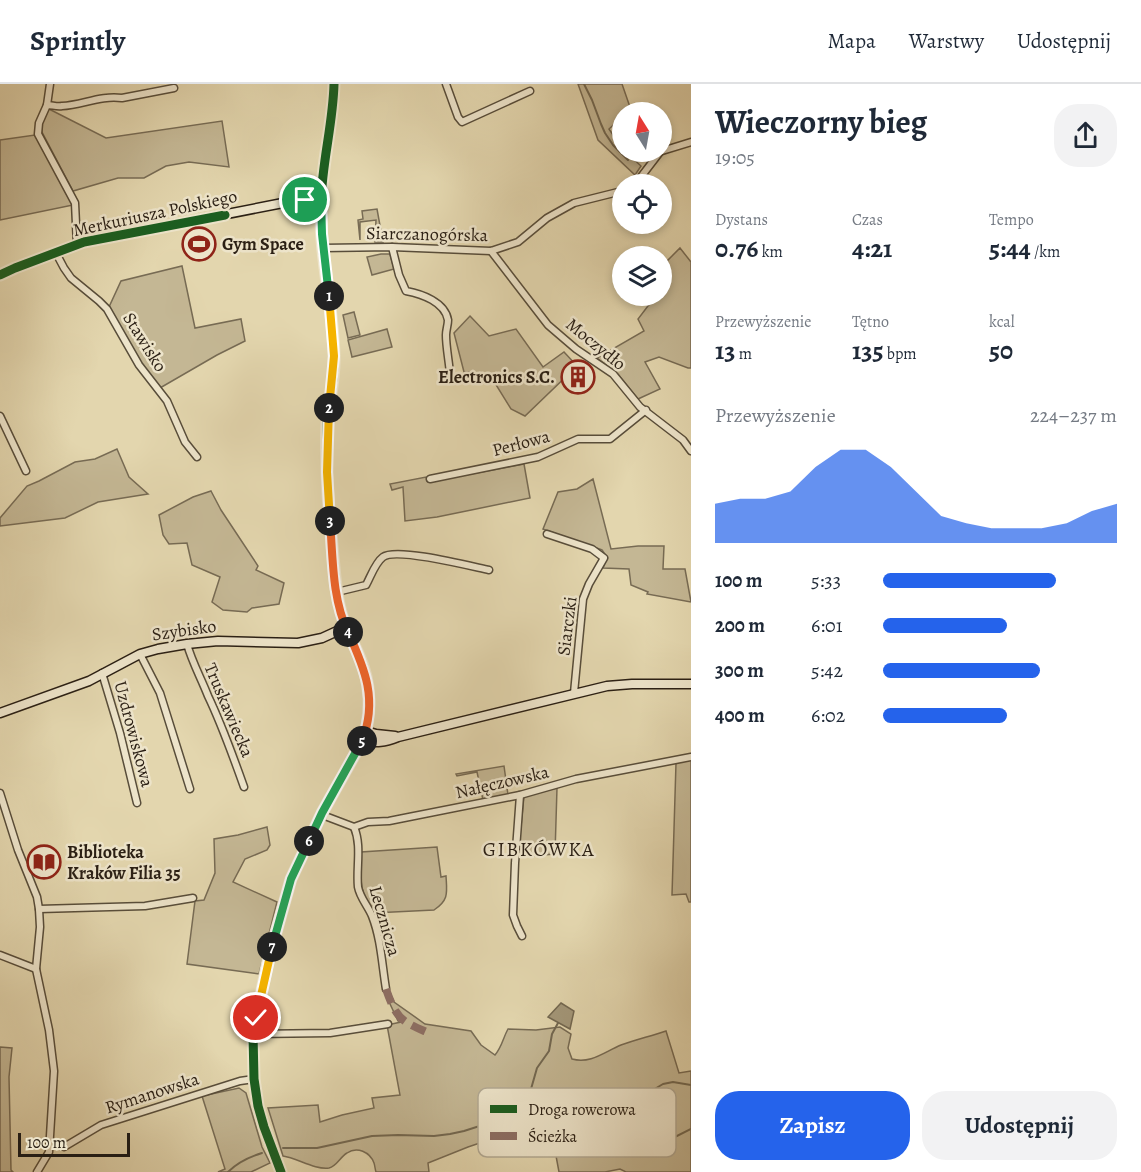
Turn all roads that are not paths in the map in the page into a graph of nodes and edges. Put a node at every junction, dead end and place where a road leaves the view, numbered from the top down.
1 (50, 84) edge
2 (334, 84) edge
3 (446, 84) edge
4 (174, 88) dead end
5 (530, 91) dead end
6 (47, 105) junction
7 (691, 142) edge
8 (672, 148) edge
9 (652, 162) edge
10 (643, 174) edge
11 (612, 193) edge
12 (321, 199) junction
13 (77, 245) junction
14 (392, 247) junction
15 (323, 248) junction
16 (491, 251) junction
17 (56, 253) junction
18 (1, 272) edge
19 (450, 374) dead end
20 (646, 410) junction
21 (0, 416) edge
22 (691, 451) edge
23 (197, 457) dead end
24 (27, 471) dead end
25 (430, 479) dead end
26 (547, 534) dead end
27 (489, 570) dead end
28 (337, 592) junction
29 (346, 627) junction
30 (187, 644) junction
31 (140, 654) junction
32 (102, 674) junction
33 (691, 684) edge
34 (574, 693) junction
35 (0, 713) edge
36 (366, 731) junction
37 (398, 737) junction
38 (363, 741) junction
39 (691, 757) edge
40 (244, 787) dead end
41 (190, 789) dead end
42 (0, 793) edge
43 (520, 795) junction
44 (137, 802) dead end
45 (322, 813) junction
46 (3, 815) edge
47 (354, 827) junction
48 (194, 898) dead end
49 (39, 909) junction
50 (522, 936) dead end
51 (0, 955) edge
52 (36, 969) junction
53 (386, 989) dead end
54 (388, 1024) dead end
55 (253, 1034) junction
56 (254, 1079) junction
57 (64, 1147) dead end
58 (37, 1172) edge
59 (281, 1172) edge

1 - 6 street
2 - 12 street
3 - 5 street
4 - 6 street
6 - 13 street
7 - 8 street
9 - 10 street
11 - 16 street, Siarczanogórska
12 - 13 street, Merkuriusza Polskiego
12 - 15 street
13 - 17 street, Merkuriusza Polskiego
14 - 15 street, Siarczanogórska
14 - 16 street, Siarczanogórska
14 - 19 street
15 - 28 street
16 - 20 street, Moczydło
17 - 18 street, Merkuriusza Polskiego
17 - 23 street, Stawisko
20 - 22 street, Moczydło
20 - 25 street, Perłowa
21 - 24 street
26 - 34 street, Siarczki
27 - 28 street
28 - 29 street
29 - 30 street, Szybisko
29 - 36 street
30 - 31 street, Szybisko
30 - 40 street, Truskawiecka
31 - 32 street, Szybisko
31 - 41 street
32 - 35 street, Szybisko
32 - 44 street, Uzdrowiskowa
33 - 34 street
34 - 37 street
36 - 37 street
36 - 38 street
37 - 38 street
38 - 45 street
39 - 43 street, Nałęczowska
42 - 46 street
43 - 47 street, Nałęczowska
43 - 50 street
45 - 47 street
45 - 55 street
46 - 49 street
47 - 53 street, Lecznicza
48 - 49 street
49 - 52 street
51 - 52 street
52 - 58 street
54 - 55 street
55 - 56 street
56 - 57 street, Rymanowska
56 - 59 street

